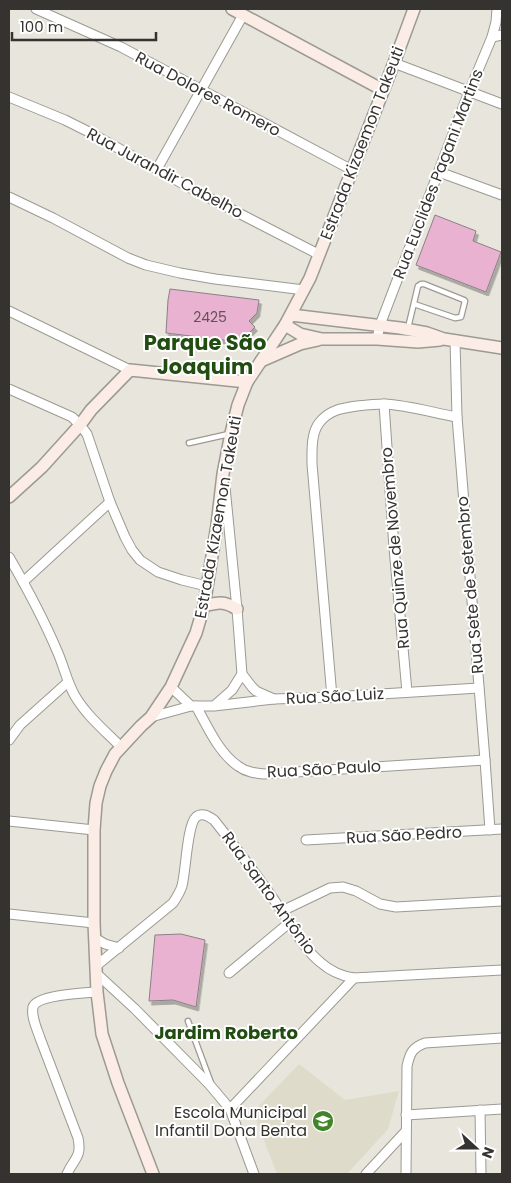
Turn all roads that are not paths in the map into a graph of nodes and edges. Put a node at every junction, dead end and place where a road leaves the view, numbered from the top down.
1 (36, 9) edge
2 (232, 9) edge
3 (414, 9) edge
4 (497, 9) edge
5 (243, 15) junction
6 (502, 34) edge
7 (492, 37) junction
8 (394, 63) junction
9 (201, 90) junction
10 (383, 90) junction
11 (469, 92) junction
12 (9, 97) edge
13 (502, 104) edge
14 (157, 169) junction
15 (352, 170) junction
16 (440, 172) junction
17 (502, 195) edge
18 (9, 197) edge
19 (318, 254) junction
20 (304, 290) junction
21 (414, 304) junction
22 (9, 311) edge
23 (288, 320) junction
24 (380, 325) junction
25 (408, 330) junction
26 (322, 339) junction
27 (377, 339) junction
28 (450, 340) junction
29 (502, 348) edge
30 (261, 361) junction
31 (130, 370) junction
32 (247, 382) junction
33 (11, 393) edge
34 (384, 404) junction
35 (457, 417) junction
36 (80, 425) junction
37 (231, 433) junction
38 (189, 443) dead end
39 (223, 474) junction
40 (9, 497) edge
41 (110, 502) junction
42 (9, 557) edge
43 (23, 582) junction
44 (207, 586) junction
45 (204, 606) junction
46 (237, 609) junction
47 (242, 674) junction
48 (68, 682) junction
49 (171, 687) junction
50 (479, 688) junction
51 (407, 692) junction
52 (332, 697) junction
53 (274, 700) junction
54 (193, 706) junction
55 (214, 706) junction
56 (151, 717) junction
57 (9, 740) edge
58 (121, 747) junction
59 (485, 760) junction
60 (9, 821) edge
61 (502, 829) edge
62 (94, 830) junction
63 (490, 830) junction
64 (306, 840) dead end
65 (502, 901) edge
66 (282, 911) junction
67 (9, 914) edge
68 (94, 923) junction
69 (289, 923) junction
70 (95, 938) junction
71 (119, 948) junction
72 (96, 970) junction
73 (502, 970) edge
74 (229, 973) dead end
75 (354, 978) junction
76 (97, 992) junction
77 (188, 1021) dead end
78 (502, 1038) edge
79 (214, 1090) junction
80 (230, 1109) junction
81 (502, 1109) edge
82 (480, 1110) junction
83 (406, 1115) junction
84 (406, 1131) junction
85 (67, 1174) edge
86 (153, 1174) edge
87 (254, 1174) edge
88 (366, 1174) edge
89 (406, 1174) edge
90 (481, 1174) edge

1 - 9 street, Rua Dolores Romero
2 - 5 main road
3 - 8 main road, Estrada Kizaemon Takeuti
4 - 7 street, Rua Euclides Pagani Martins
5 - 9 street
5 - 10 main road
6 - 7 street
7 - 11 street, Rua Euclides Pagani Martins
8 - 10 main road, Estrada Kizaemon Takeuti
8 - 11 street
9 - 14 street
9 - 15 street, Rua Dolores Romero
10 - 15 main road, Estrada Kizaemon Takeuti
11 - 13 street
11 - 16 street, Rua Euclides Pagani Martins
12 - 14 street, Rua Jurandir Cabelho
14 - 19 street, Rua Jurandir Cabelho
15 - 19 main road, Estrada Kizaemon Takeuti
16 - 17 street
16 - 24 street, Rua Euclides Pagani Martins
18 - 20 street
19 - 20 main road, Estrada Kizaemon Takeuti
20 - 23 main road, Estrada Kizaemon Takeuti
21 - 21 lane
21 - 25 lane
22 - 31 street
23 - 24 main road
23 - 26 main road
23 - 30 main road, Estrada Kizaemon Takeuti
24 - 25 main road
24 - 27 street, Rua Euclides Pagani Martins
25 - 28 main road
26 - 27 main road
26 - 30 main road
27 - 28 main road
28 - 29 main road
28 - 35 street, Rua Sete de Setembro
30 - 32 main road, Estrada Kizaemon Takeuti
31 - 32 main road
31 - 36 main road
32 - 37 main road, Estrada Kizaemon Takeuti
33 - 36 street
34 - 35 street
34 - 51 street, Rua Quinze de Novembro
34 - 52 street
35 - 50 street, Rua Sete de Setembro
36 - 40 main road
36 - 41 street
37 - 38 lane
37 - 39 main road, Estrada Kizaemon Takeuti
39 - 44 main road, Estrada Kizaemon Takeuti
39 - 46 street
41 - 43 street
41 - 44 street
42 - 43 street
43 - 48 street
44 - 45 main road, Estrada Kizaemon Takeuti
45 - 46 main road
45 - 49 main road, Estrada Kizaemon Takeuti
46 - 47 street
47 - 53 street
47 - 55 street
48 - 57 street
48 - 58 street
49 - 54 street
49 - 56 main road, Estrada Kizaemon Takeuti
50 - 51 street, Rua São Luiz
50 - 59 street, Rua Sete de Setembro
51 - 52 street, Rua São Luiz
52 - 53 street, Rua São Luiz
53 - 55 street, Rua São Luiz
54 - 55 street, Rua São Luiz
54 - 56 street, Rua São Luiz
54 - 59 street, Rua São Paulo
56 - 58 main road, Estrada Kizaemon Takeuti
58 - 62 main road, Estrada Kizaemon Takeuti
59 - 63 street, Rua Sete de Setembro
60 - 62 street
61 - 63 street, Rua São Pedro
62 - 68 main road, Estrada Kizaemon Takeuti
63 - 64 street, Rua São Pedro
65 - 66 street
66 - 69 street, Rua Santo Antônio
66 - 71 street, Rua Santo Antônio
67 - 68 street
68 - 70 main road, Estrada Kizaemon Takeuti
69 - 74 street
69 - 75 street, Rua Santo Antônio
70 - 71 street
70 - 72 main road, Estrada Kizaemon Takeuti
71 - 72 street, Rua Santo Antônio
72 - 76 main road, Estrada Kizaemon Takeuti
72 - 79 street
73 - 75 street, Rua Santo Antônio
75 - 80 street
76 - 85 street
76 - 86 main road, Estrada Kizaemon Takeuti
77 - 79 lane
78 - 83 street
79 - 80 street
80 - 87 street
81 - 82 street
82 - 83 street
82 - 90 street
83 - 84 street
84 - 88 street
84 - 89 street

